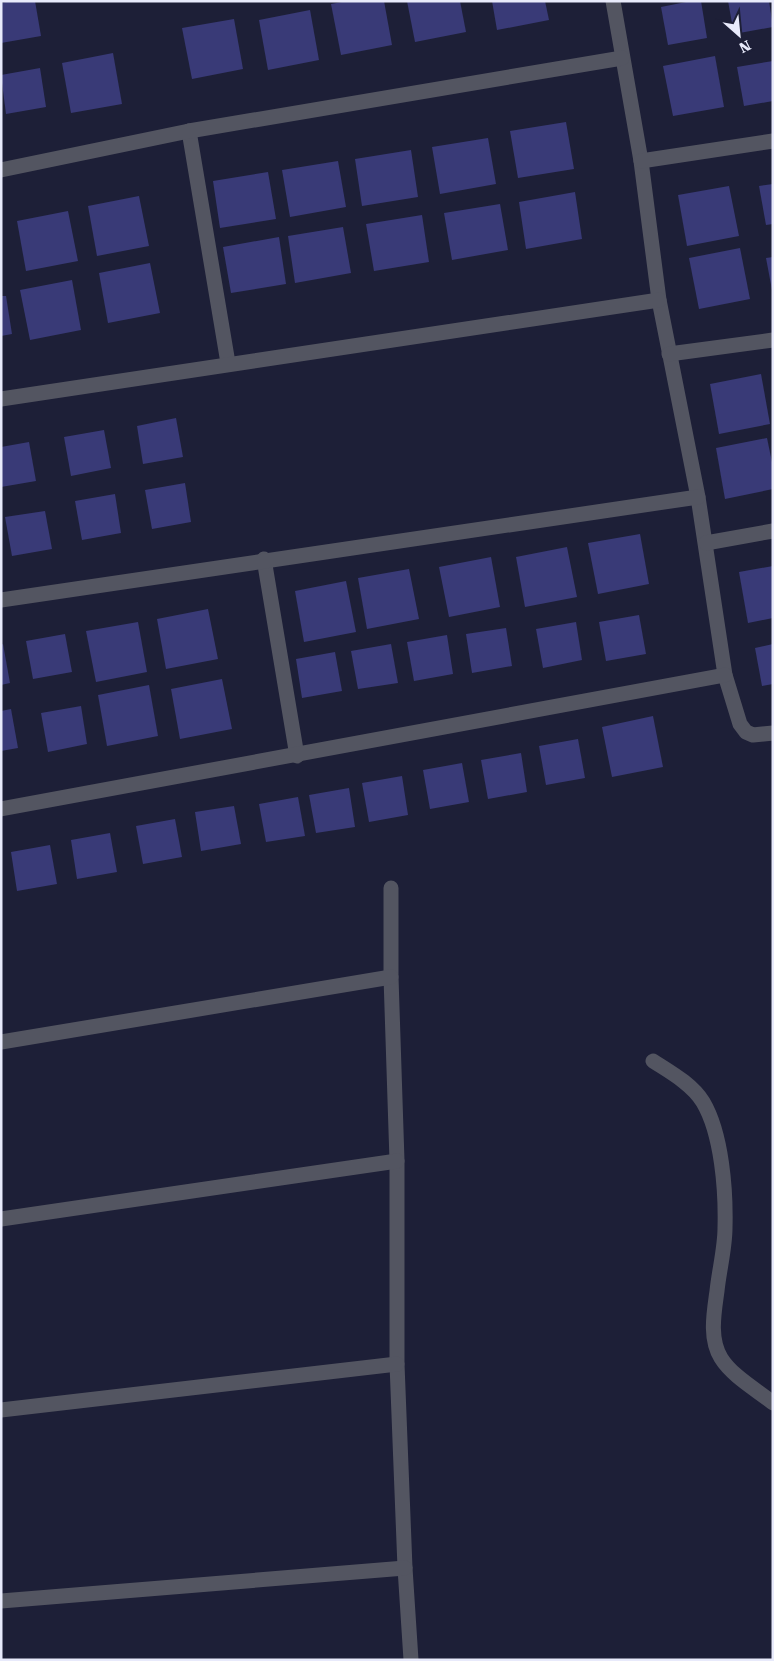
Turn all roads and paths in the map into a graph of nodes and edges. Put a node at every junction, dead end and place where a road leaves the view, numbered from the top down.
1 (613, 1) edge
2 (622, 58) junction
3 (189, 131) junction
4 (773, 140) edge
5 (641, 161) junction
6 (1, 170) edge
7 (659, 300) junction
8 (773, 340) edge
9 (669, 354) junction
10 (228, 363) junction
11 (1, 399) edge
12 (698, 497) junction
13 (773, 531) edge
14 (706, 543) junction
15 (264, 560) junction
16 (1, 600) edge
17 (725, 675) junction
18 (773, 733) edge
19 (297, 756) junction
20 (1, 809) edge
21 (391, 888) dead end
22 (391, 977) junction
23 (1, 1042) edge
24 (653, 1061) dead end
25 (398, 1161) junction
26 (1, 1219) edge
27 (397, 1364) junction
28 (773, 1402) edge
29 (1, 1410) edge
30 (405, 1568) junction
31 (1, 1601) edge
32 (411, 1660) edge

1 - 2 street
2 - 3 street
2 - 5 street
3 - 6 street
3 - 10 street
4 - 5 street
5 - 7 street
7 - 9 street
7 - 10 street
8 - 9 street
9 - 12 street
10 - 11 street
12 - 14 street
12 - 15 street
13 - 14 street
14 - 17 street
15 - 16 street
15 - 19 street
17 - 18 street
17 - 19 street
19 - 20 street
21 - 22 street
22 - 23 street
22 - 25 street
24 - 28 street
25 - 26 street
25 - 27 street
27 - 29 street
27 - 30 street
30 - 31 street
30 - 32 street

